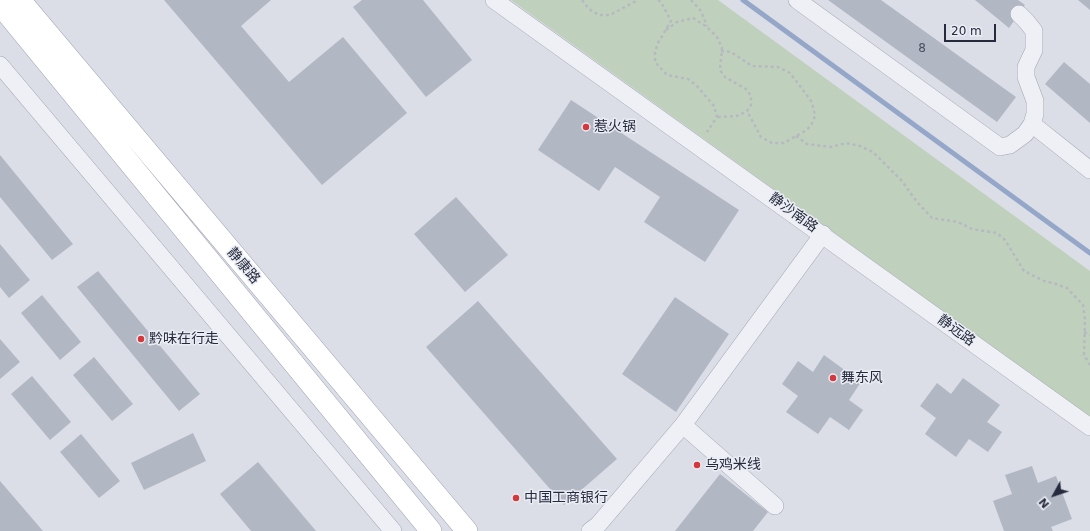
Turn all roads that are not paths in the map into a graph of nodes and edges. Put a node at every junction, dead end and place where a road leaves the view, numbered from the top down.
1 (20, 0) edge
2 (494, 0) edge
3 (797, 0) edge
4 (0, 6) edge
5 (1019, 14) dead end
6 (0, 65) edge
7 (1032, 124) junction
8 (1090, 170) edge
9 (823, 234) junction
10 (684, 425) junction
11 (1090, 427) edge
12 (775, 506) dead end
13 (393, 531) edge
14 (431, 531) edge
15 (467, 531) edge
16 (590, 531) edge

1 - 15 main road, 静康路
2 - 9 street, 静沙南路
3 - 7 street
4 - 14 main road, 静康路
5 - 7 street
6 - 13 street
7 - 8 street
9 - 10 street, 静沙南路
9 - 11 street, 静远路
10 - 12 street
10 - 16 street, 静沙南路

